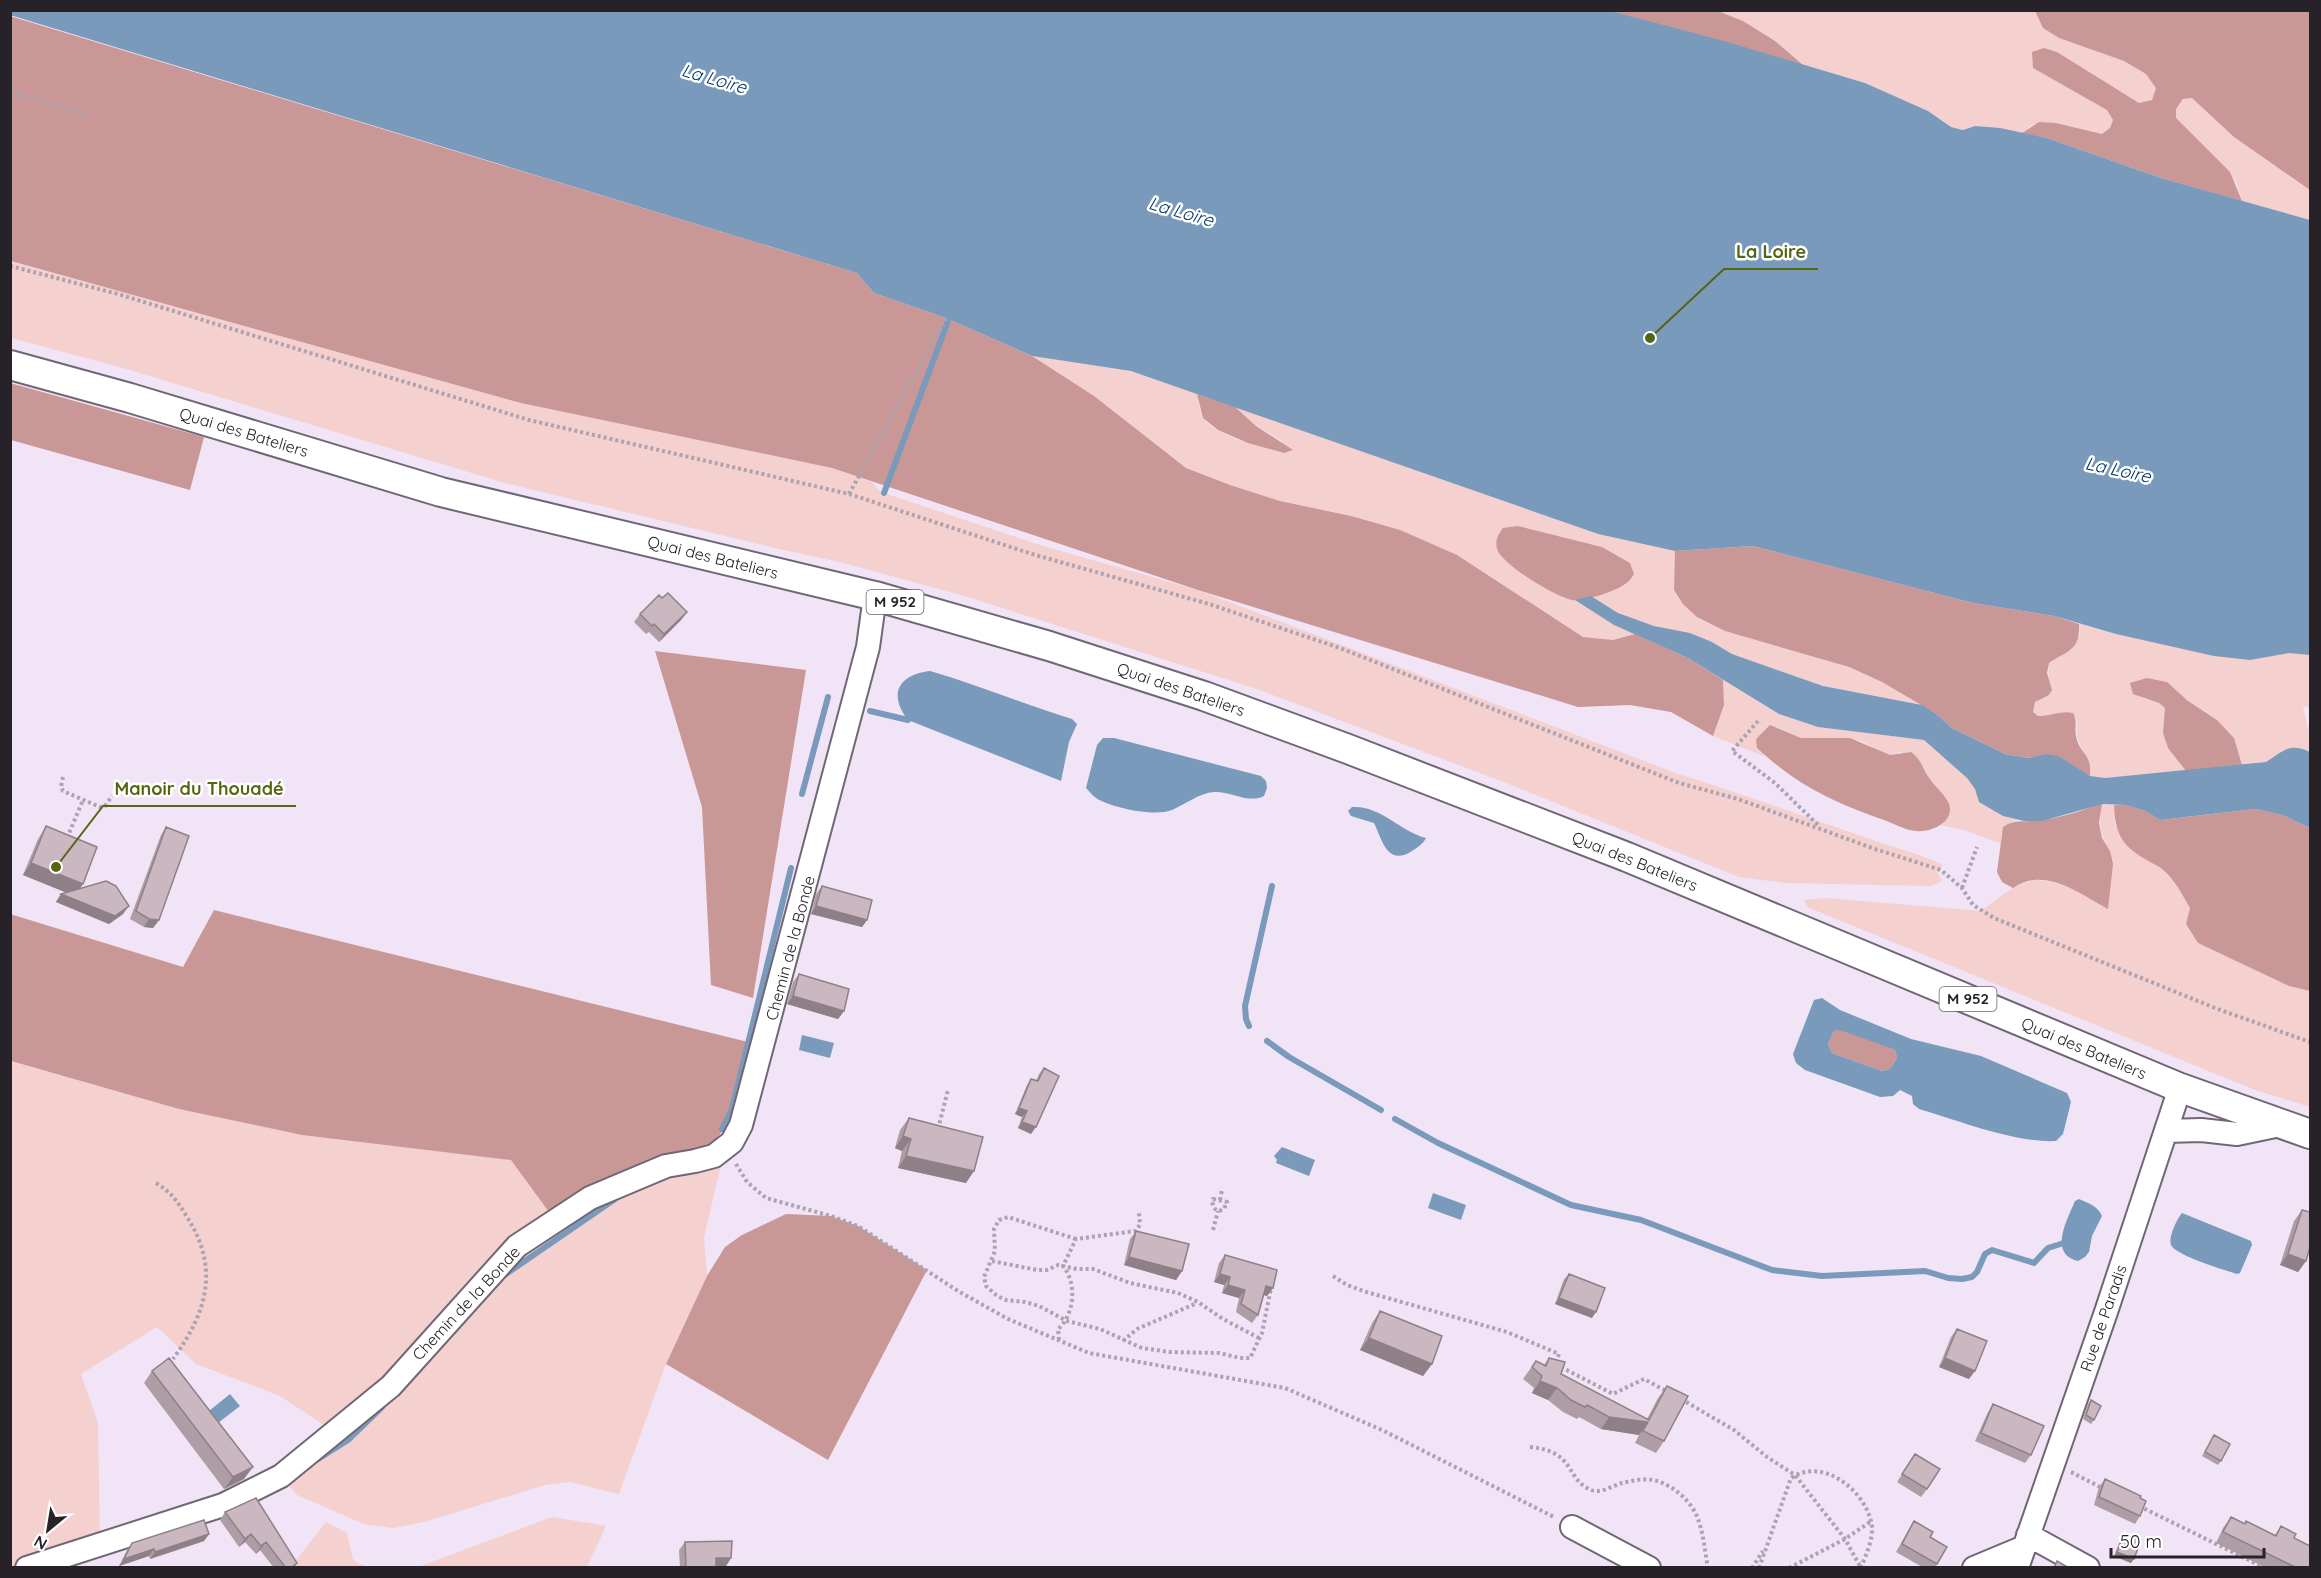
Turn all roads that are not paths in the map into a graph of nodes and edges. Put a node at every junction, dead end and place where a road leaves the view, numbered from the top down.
1 (10, 365) edge
2 (875, 596) junction
3 (2178, 1087) junction
4 (2280, 1125) junction
5 (2166, 1131) junction
6 (2310, 1134) edge
7 (1572, 1527) road end
8 (2022, 1550) edge
9 (27, 1568) edge
10 (1648, 1568) edge
11 (1974, 1568) edge
12 (2088, 1568) edge

1 - 2 main road, Quai des Bateliers / M 952
2 - 3 main road, Quai des Bateliers / M 952
2 - 9 street, Chemin de la Bonde
3 - 4 main road, Quai des Bateliers / M 952
3 - 5 street, Rue de Paradis
4 - 5 street
4 - 6 main road, Quai des Bateliers / M 952
5 - 8 street, Rue de Paradis
7 - 10 street
8 - 11 street
8 - 12 street

